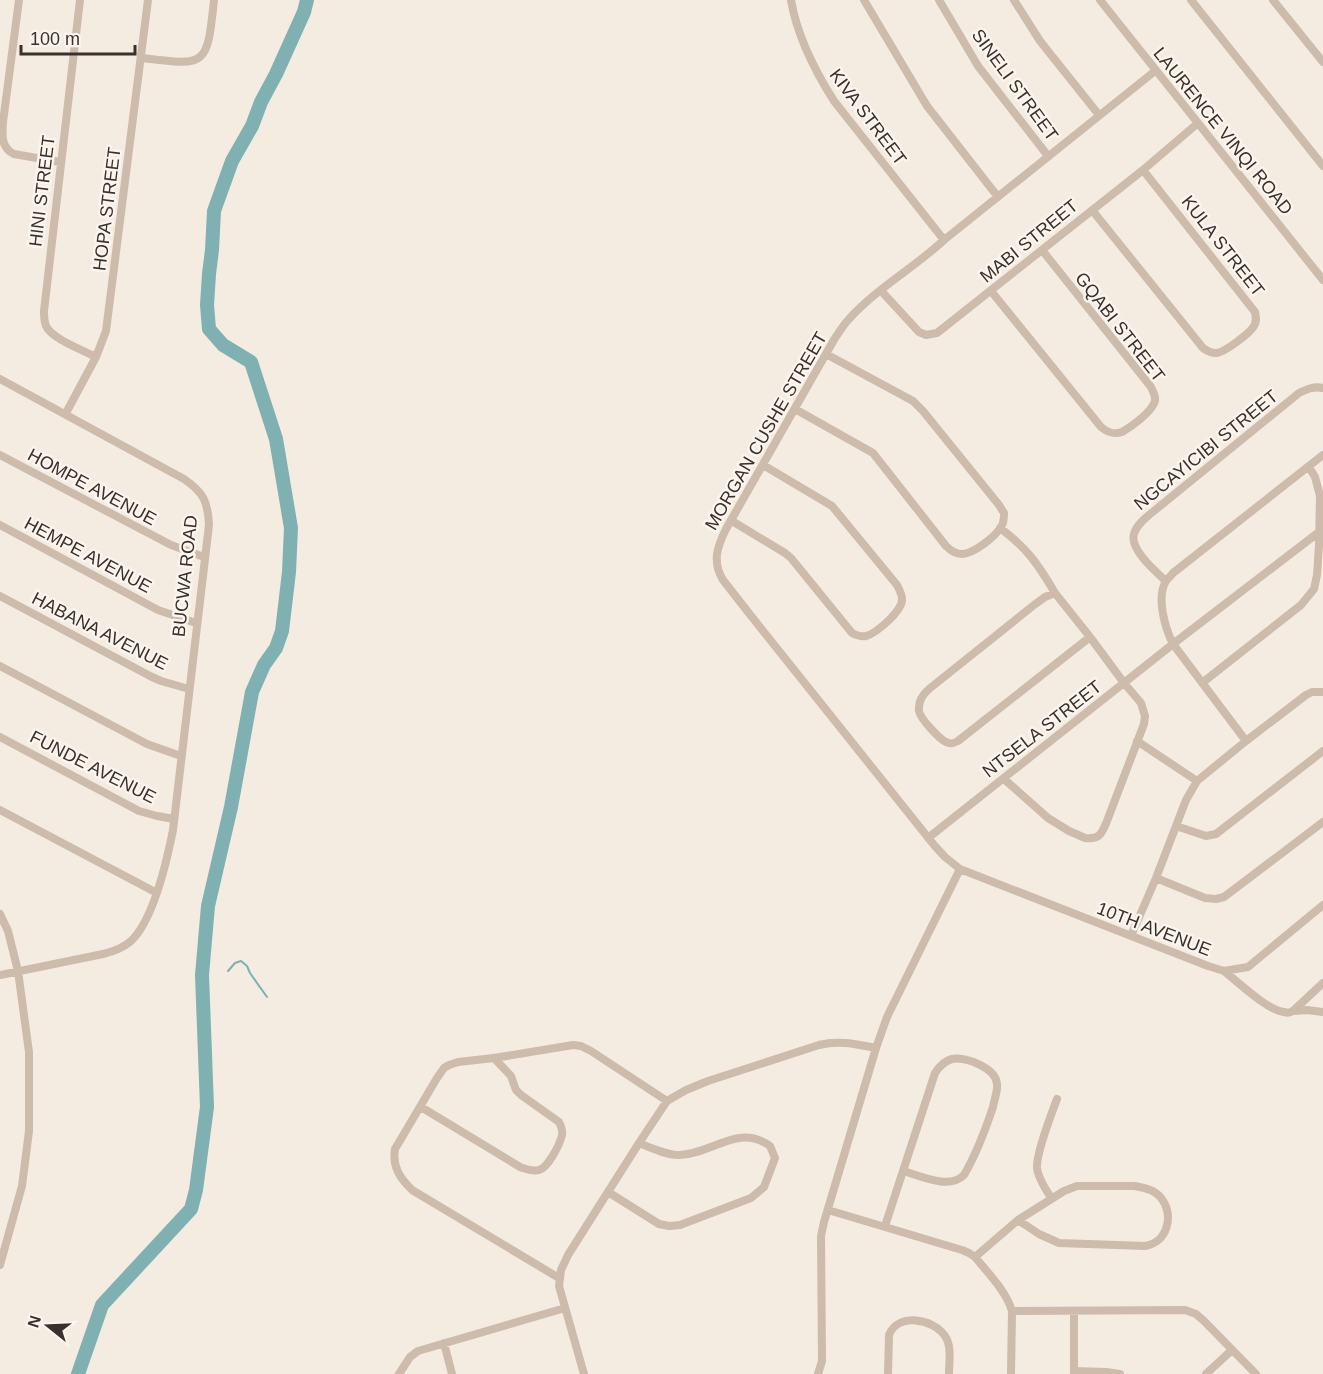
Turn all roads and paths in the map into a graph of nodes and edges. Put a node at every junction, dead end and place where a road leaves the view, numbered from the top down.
1 (19, 0) edge
2 (80, 0) edge
3 (147, 0) edge
4 (214, 0) edge
5 (791, 0) edge
6 (864, 0) edge
7 (939, 0) edge
8 (1014, 0) edge
9 (1100, 0) edge
10 (1191, 0) edge
11 (1273, 0) edge
12 (141, 58) junction
13 (1323, 62) edge
14 (1155, 70) junction
15 (1099, 115) junction
16 (1198, 123) junction
17 (1048, 156) junction
18 (60, 162) junction
19 (1323, 166) edge
20 (1143, 170) junction
21 (998, 196) junction
22 (1092, 210) junction
23 (944, 240) junction
24 (1042, 250) junction
25 (1320, 268) edge
26 (1323, 280) edge
27 (882, 289) junction
28 (991, 291) junction
29 (826, 354) junction
30 (96, 357) junction
31 (0, 379) edge
32 (1323, 388) edge
33 (795, 409) junction
34 (66, 413) junction
35 (0, 455) edge
36 (1323, 455) edge
37 (763, 465) junction
38 (1309, 467) junction
39 (732, 521) junction
40 (0, 525) edge
41 (1000, 528) junction
42 (1319, 532) junction
43 (204, 558) junction
44 (1166, 581) junction
45 (1055, 593) junction
46 (0, 596) edge
47 (196, 623) junction
48 (1090, 637) junction
49 (1173, 644) junction
50 (0, 666) edge
51 (1124, 683) junction
52 (1202, 683) junction
53 (189, 689) junction
54 (1323, 692) edge
55 (0, 737) edge
56 (1137, 741) junction
57 (1246, 741) junction
58 (1323, 751) edge
59 (181, 756) junction
60 (1004, 779) junction
61 (1197, 781) junction
62 (0, 810) edge
63 (174, 819) junction
64 (1323, 822) edge
65 (1176, 826) junction
66 (928, 838) junction
67 (960, 869) junction
68 (1156, 878) junction
69 (157, 892) junction
70 (1323, 905) edge
71 (0, 914) edge
72 (1131, 936) junction
73 (18, 971) junction
74 (1224, 971) junction
75 (0, 975) edge
76 (1321, 984) edge
77 (1323, 996) edge
78 (1293, 1011) junction
79 (1323, 1012) edge
80 (876, 1048) junction
81 (494, 1058) junction
82 (1056, 1099) dead end
83 (667, 1101) junction
84 (421, 1107) junction
85 (639, 1143) junction
86 (903, 1171) junction
87 (608, 1192) junction
88 (1051, 1198) junction
89 (828, 1210) junction
90 (1018, 1220) junction
91 (885, 1226) junction
92 (975, 1257) junction
93 (0, 1265) edge
94 (559, 1278) junction
95 (565, 1308) junction
96 (1012, 1311) junction
97 (1074, 1311) junction
98 (444, 1343) junction
99 (1232, 1350) junction
100 (1074, 1372) edge
101 (399, 1374) edge
102 (452, 1374) edge
103 (584, 1374) edge
104 (818, 1374) edge
105 (888, 1374) edge
106 (949, 1374) edge
107 (1011, 1374) edge
108 (1120, 1374) edge
109 (1206, 1374) edge
110 (1256, 1374) edge

1 - 18 street
2 - 18 street, HINI STREET
3 - 12 street, HOPA STREET
4 - 12 street
5 - 23 street, KIVA STREET
6 - 21 street
7 - 17 street, SINELI STREET
8 - 15 street
9 - 14 street, LAURENCE VINQI ROAD
10 - 19 street
11 - 13 street
12 - 30 street, HOPA STREET
14 - 15 street, MORGAN CUSHE STREET
14 - 16 street, LAURENCE VINQI ROAD
15 - 17 street, MORGAN CUSHE STREET
16 - 20 street, MABI STREET
16 - 25 street, LAURENCE VINQI ROAD
17 - 21 street, MORGAN CUSHE STREET
18 - 30 street, HINI STREET
20 - 22 street, MABI STREET
20 - 22 street, KULA STREET
21 - 23 street, MORGAN CUSHE STREET
22 - 24 street, MABI STREET
23 - 27 street, MORGAN CUSHE STREET
24 - 28 street, MABI STREET
24 - 28 street, GQABI STREET
25 - 26 street, LAURENCE VINQI ROAD
27 - 28 street, MABI STREET
27 - 29 street, MORGAN CUSHE STREET
29 - 33 street, MORGAN CUSHE STREET
29 - 41 street
30 - 34 street, HOPA STREET
31 - 34 street, BUCWA ROAD
32 - 44 street, NGCAYICIBI STREET
33 - 37 street, MORGAN CUSHE STREET
33 - 41 street
34 - 43 street, BUCWA ROAD
35 - 43 street, HOMPE AVENUE
36 - 38 street
37 - 39 street, MORGAN CUSHE STREET
37 - 39 street
38 - 42 street
38 - 44 street
39 - 66 street, MORGAN CUSHE STREET
40 - 47 street, HEMPE AVENUE
41 - 45 street
42 - 49 street, NTSELA STREET
42 - 52 street
43 - 47 street, BUCWA ROAD
44 - 49 street
45 - 48 street
45 - 48 street
46 - 53 street, HABANA AVENUE
47 - 53 street, BUCWA ROAD
48 - 51 street
49 - 51 street, NTSELA STREET
49 - 52 street
50 - 59 street
51 - 56 street
51 - 60 street, NTSELA STREET
52 - 57 street
53 - 59 street, BUCWA ROAD
54 - 57 street
55 - 63 street, FUNDE AVENUE
56 - 60 street
56 - 61 street
57 - 61 street
58 - 65 street
59 - 63 street, BUCWA ROAD
60 - 66 street, NTSELA STREET
61 - 65 street
62 - 69 street
63 - 69 street, BUCWA ROAD
64 - 68 street
65 - 68 street
66 - 67 street, MORGAN CUSHE STREET
67 - 72 street, 10TH AVENUE
67 - 80 street
68 - 72 street
69 - 73 street, BUCWA ROAD
70 - 74 street, 10TH AVENUE
71 - 73 street
72 - 74 street, 10TH AVENUE
73 - 75 street, BUCWA ROAD
73 - 93 street
74 - 78 street
76 - 77 street
76 - 78 street
78 - 79 street
80 - 83 street
80 - 89 street
81 - 83 street
81 - 84 street
81 - 84 street
82 - 88 street
83 - 85 street
84 - 94 street
85 - 87 street
85 - 87 street
86 - 86 street
86 - 91 street
87 - 94 street
88 - 90 street
88 - 90 street
89 - 91 street
89 - 104 street
90 - 92 street
91 - 92 street
92 - 96 street
94 - 95 street
95 - 98 street
95 - 103 street
96 - 97 street
96 - 107 street
97 - 99 street
97 - 100 street
98 - 101 street
98 - 102 street
99 - 109 street
99 - 110 street
100 - 108 street
105 - 106 street

